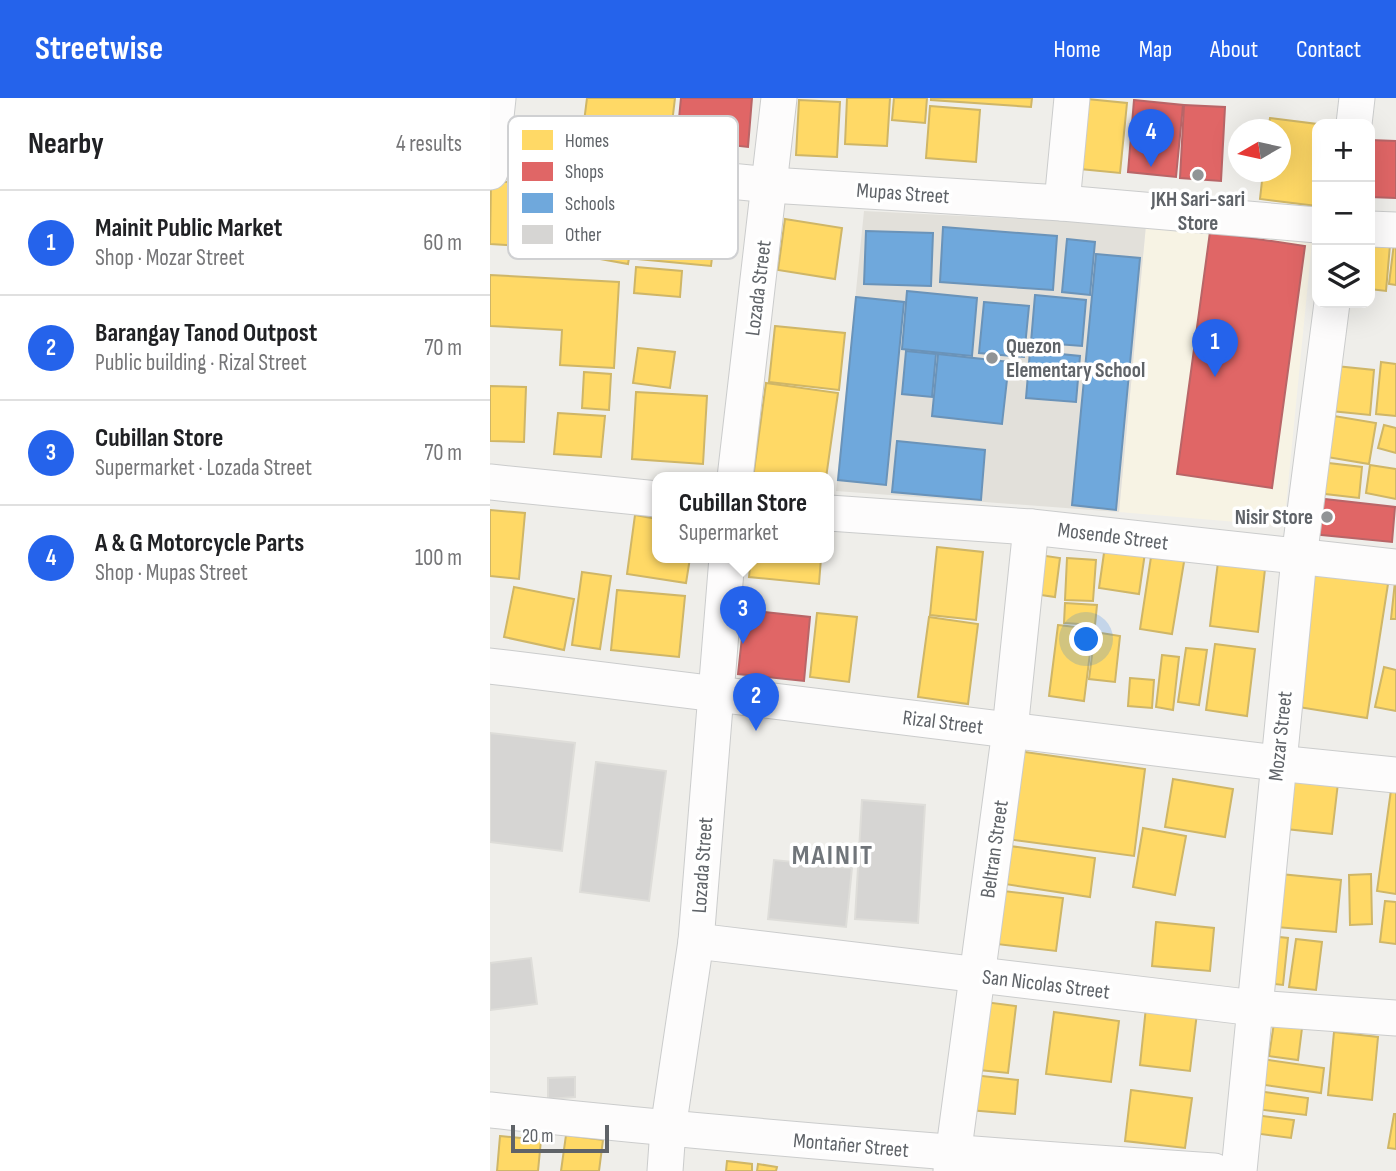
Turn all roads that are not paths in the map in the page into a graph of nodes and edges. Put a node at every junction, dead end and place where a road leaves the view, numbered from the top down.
1 (498, 98) edge
2 (779, 98) edge
3 (1072, 98) edge
4 (1357, 98) edge
5 (1355, 119) edge
6 (491, 162) edge
7 (738, 182) edge
8 (770, 185) junction
9 (1062, 203) junction
10 (1312, 225) edge
11 (1375, 229) edge
12 (1396, 230) edge
13 (1331, 308) edge
14 (736, 472) edge
15 (490, 482) edge
16 (652, 498) edge
17 (834, 513) edge
18 (1031, 527) junction
19 (1298, 558) junction
20 (727, 563) edge
21 (1396, 567) edge
22 (490, 666) edge
23 (714, 694) junction
24 (1010, 730) junction
25 (1277, 763) junction
26 (1396, 775) edge
27 (696, 941) junction
28 (976, 976) junction
29 (1255, 1008) junction
30 (1396, 1018) edge
31 (490, 1110) edge
32 (668, 1129) junction
33 (952, 1163) edge
34 (666, 1171) edge
35 (1214, 1171) edge
36 (1240, 1171) edge

1 - 6 street
2 - 8 street, Lozada Street
3 - 9 street
4 - 5 street
7 - 8 street, Mupas Street
8 - 9 street, Mupas Street
8 - 14 street, Lozada Street
9 - 10 street, Mupas Street
11 - 12 street
13 - 19 street, Mozar Street
15 - 16 street
17 - 18 street, Mosende Street
18 - 19 street, Mosende Street
18 - 24 street, Beltran Street
19 - 21 street, Mosende Street
19 - 25 street, Mozar Street
20 - 23 street, Lozada Street
22 - 23 street, Rizal Street
23 - 24 street, Rizal Street
23 - 27 street, Lozada Street
24 - 25 street, Rizal Street
24 - 28 street, Beltran Street
25 - 26 street, Rizal Street
25 - 29 street, Mozar Street
27 - 28 street, San Nicolas Street
27 - 32 street, Lozada Street
28 - 29 street, San Nicolas Street
28 - 33 street, Beltran Street
29 - 30 street, San Nicolas Street
29 - 36 street, Mozar Street
31 - 32 street, Montañer Street
32 - 33 street, Montañer Street
32 - 34 street, Lozada Street
33 - 35 street, Montañer Street

